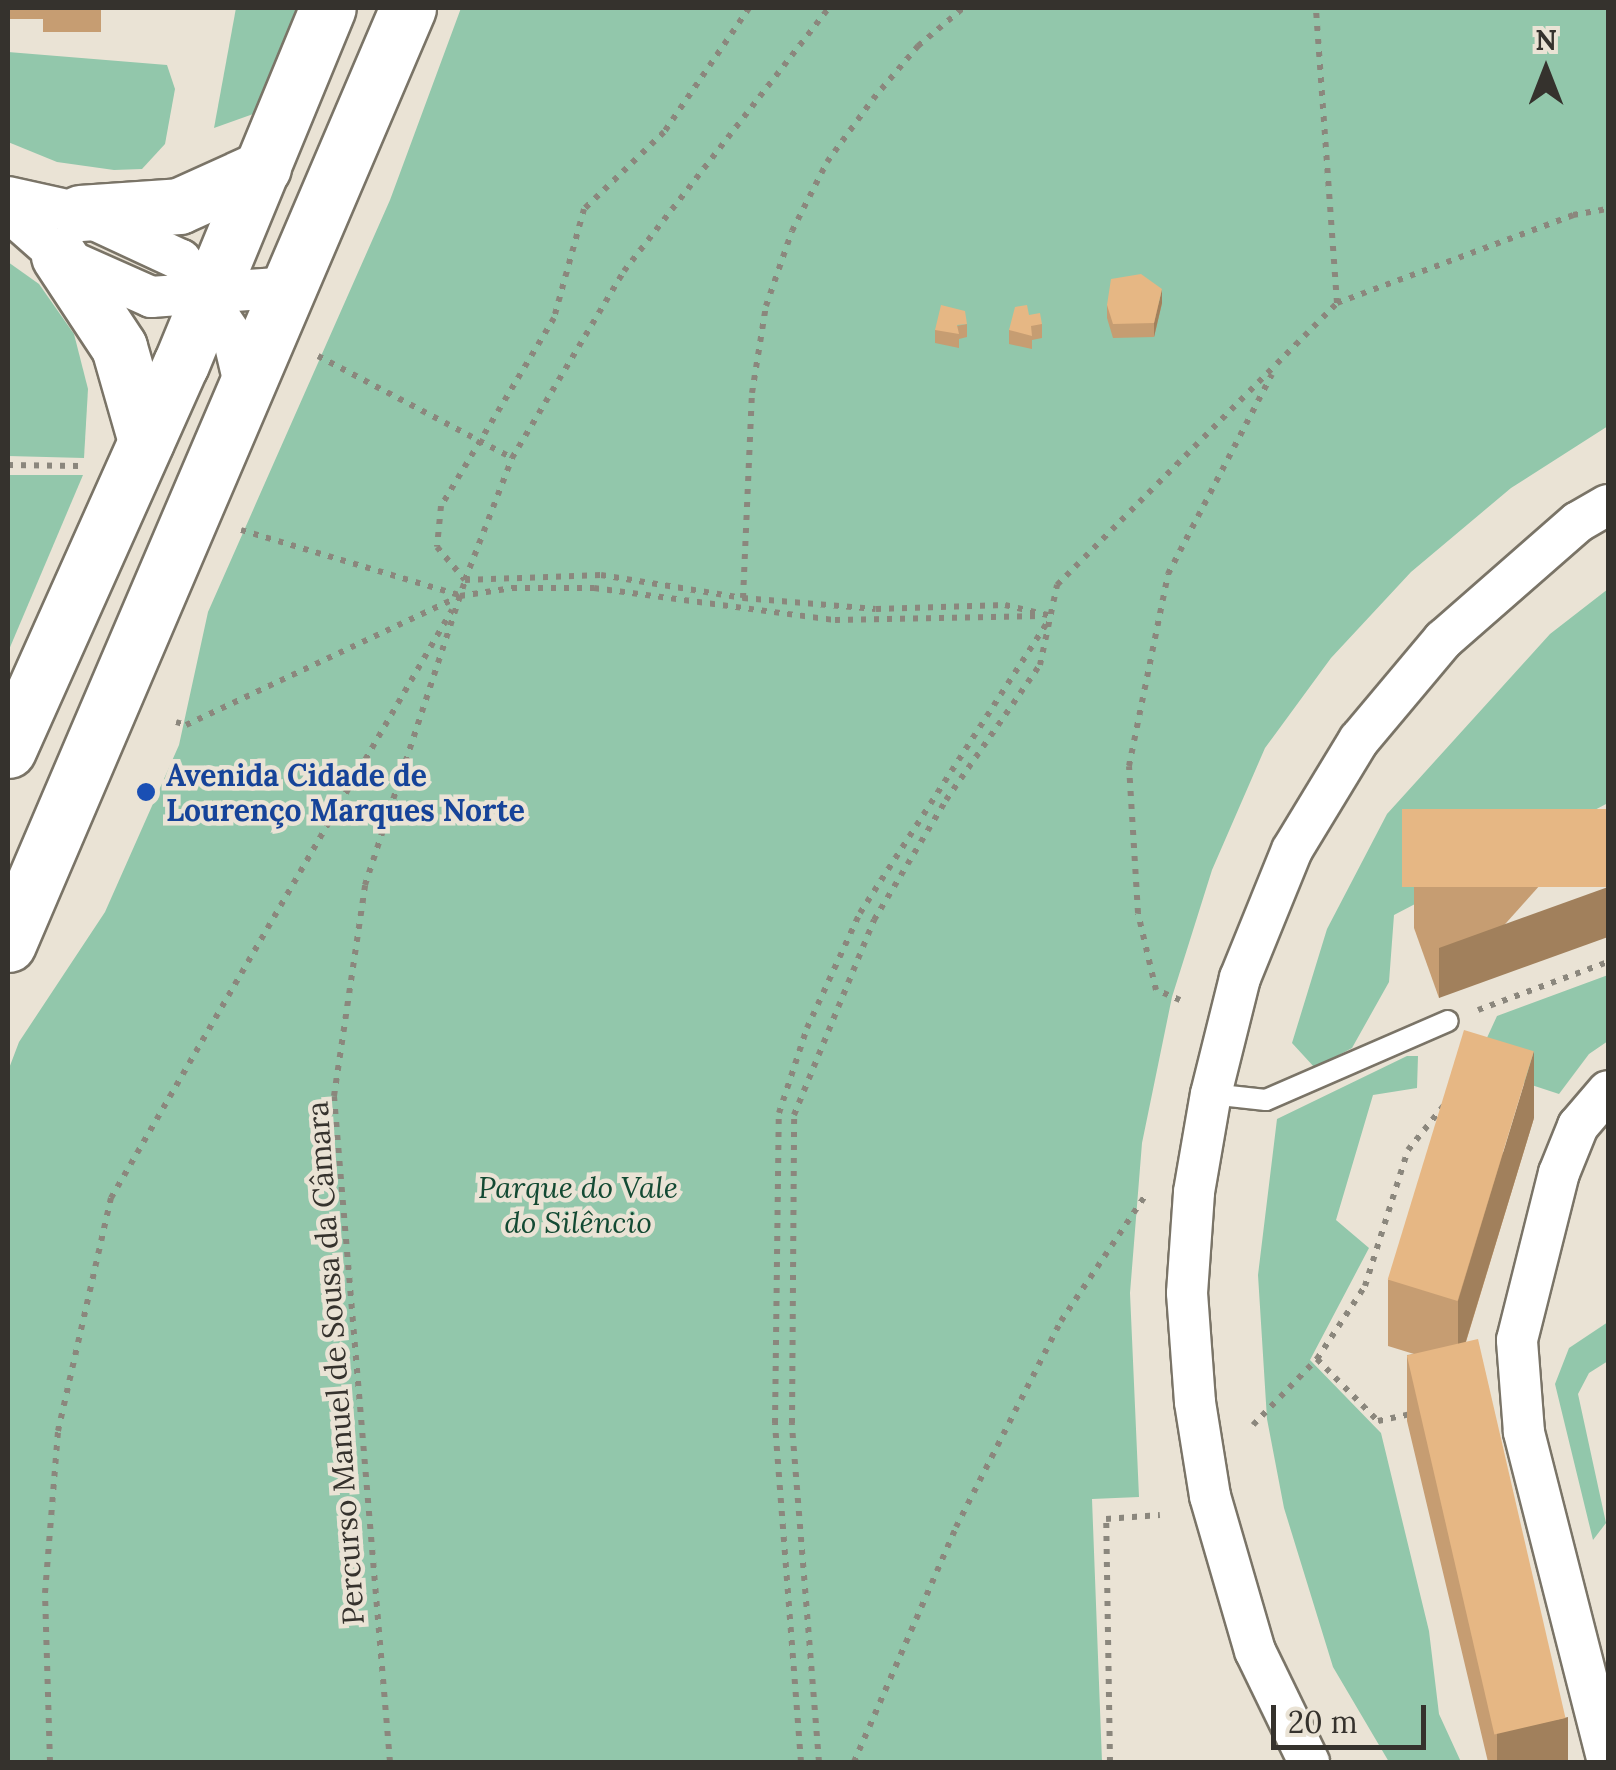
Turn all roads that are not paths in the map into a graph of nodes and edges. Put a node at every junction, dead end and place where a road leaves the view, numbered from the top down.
1 (328, 8) edge
2 (408, 8) edge
3 (263, 168) junction
4 (8, 197) edge
5 (8, 211) edge
6 (70, 234) junction
7 (289, 286) junction
8 (210, 296) junction
9 (246, 392) junction
10 (146, 441) junction
11 (1608, 505) edge
12 (8, 750) edge
13 (8, 944) edge
14 (1448, 1021) road end
15 (1608, 1090) edge
16 (1211, 1094) junction
17 (1309, 1762) edge
18 (1608, 1762) edge

1 - 3 street
2 - 7 street
3 - 6 street
3 - 8 street
4 - 6 street
5 - 6 street
6 - 8 street
6 - 10 street
7 - 8 street
7 - 9 street
8 - 9 street
8 - 10 street
9 - 13 street
10 - 12 street
11 - 16 street
14 - 16 lane
15 - 18 street
16 - 17 street

